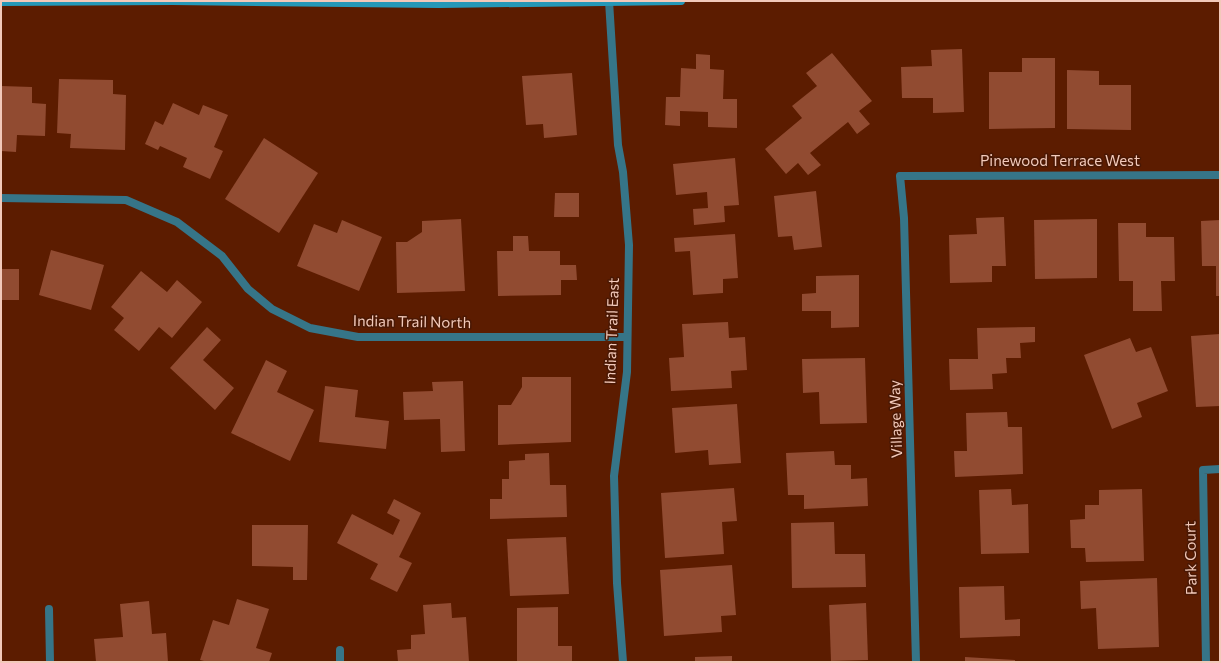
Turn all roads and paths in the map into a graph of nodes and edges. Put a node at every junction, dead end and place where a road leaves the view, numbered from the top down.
1 (681, 1) edge
2 (1, 2) edge
3 (609, 2) edge
4 (439, 3) edge
5 (1220, 175) edge
6 (900, 176) joint
7 (1, 198) edge
8 (627, 337) junction
9 (1220, 469) edge
10 (49, 608) dead end
11 (340, 650) dead end
12 (50, 662) edge
13 (340, 662) edge
14 (623, 662) edge
15 (916, 662) edge
16 (1206, 662) edge

1 - 3 main road
2 - 4 main road
3 - 4 main road
3 - 8 street, Indian Trail East
5 - 6 street, Pinewood Terrace West
6 - 15 street, Village Way
7 - 8 street, Indian Trail North
8 - 14 street, Indian Trail East
9 - 16 street, Park Court
10 - 12 street
11 - 13 street

